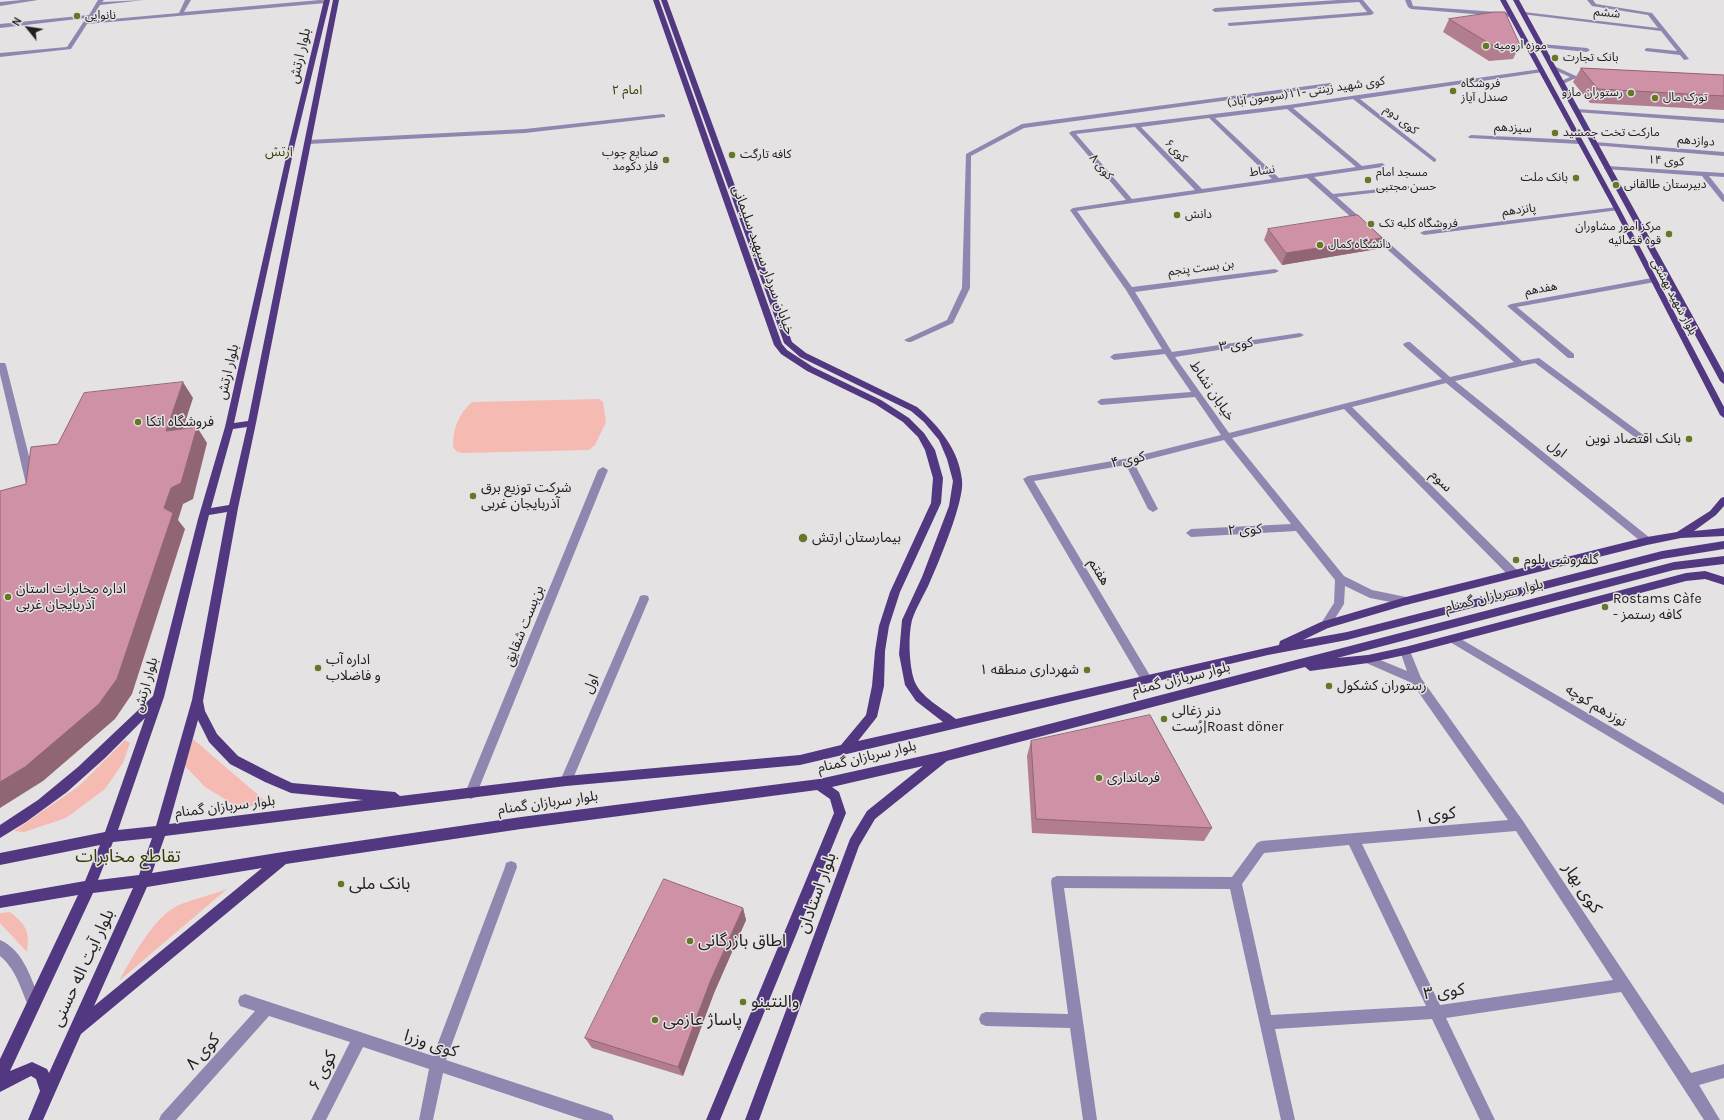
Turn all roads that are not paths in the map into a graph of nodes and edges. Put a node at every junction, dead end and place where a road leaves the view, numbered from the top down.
1 (35, 0) edge
2 (141, 0) edge
3 (188, 0) edge
4 (326, 0) edge
5 (336, 0) edge
6 (656, 0) edge
7 (664, 0) edge
8 (1268, 0) edge
9 (1408, 0) edge
10 (1503, 0) edge
11 (1516, 0) edge
12 (1590, 0) edge
13 (1338, 1) edge
14 (99, 2) edge
15 (1309, 2) edge
16 (0, 4) edge
17 (1236, 4) dead end
18 (1276, 6) junction
19 (1316, 8) dead end
20 (1241, 9) junction
21 (1214, 10) dead end
22 (1322, 12) dead end
23 (1524, 14) junction
24 (180, 15) junction
25 (1511, 15) junction
26 (90, 16) junction
27 (1327, 17) junction
28 (86, 23) junction
29 (1230, 24) dead end
30 (0, 26) edge
31 (1663, 30) junction
32 (1541, 46) junction
33 (1587, 50) dead end
34 (1647, 50) dead end
35 (1681, 53) junction
36 (0, 55) edge
37 (1686, 59) dead end
38 (1552, 67) junction
39 (1541, 71) junction
40 (1575, 77) junction
41 (1583, 77) edge
42 (1561, 83) junction
43 (1330, 85) dead end
44 (1354, 97) junction
45 (1288, 107) junction
46 (1577, 112) junction
47 (663, 116) dead end
48 (1210, 116) junction
49 (1723, 122) edge
50 (1136, 125) junction
51 (1072, 133) joint
52 (1471, 137) dead end
53 (308, 142) junction
54 (1579, 142) junction
55 (292, 144) junction
56 (1594, 144) junction
57 (1724, 154) edge
58 (1434, 160) dead end
59 (1382, 166) dead end
60 (1361, 168) junction
61 (1607, 168) junction
62 (1704, 174) junction
63 (1724, 175) edge
64 (1310, 176) junction
65 (1277, 180) junction
66 (1408, 187) dead end
67 (1200, 191) junction
68 (1332, 196) junction
69 (1610, 196) junction
70 (1624, 197) junction
71 (1724, 200) edge
72 (1130, 201) junction
73 (1616, 209) junction
74 (1073, 210) joint
75 (1424, 233) dead end
76 (1275, 271) dead end
77 (1652, 280) junction
78 (1130, 290) junction
79 (1300, 335) dead end
80 (908, 340) dead end
81 (1407, 344) dead end
82 (1169, 353) junction
83 (1571, 356) dead end
84 (1114, 357) dead end
85 (1521, 364) junction
86 (2, 365) dead end
87 (1448, 380) junction
88 (1724, 381) edge
89 (1198, 394) junction
90 (1101, 402) dead end
91 (1347, 407) junction
92 (1724, 414) edge
93 (252, 423) junction
94 (229, 427) junction
95 (1227, 437) junction
96 (1643, 438) dead end
97 (1129, 461) junction
98 (603, 470) dead end
99 (1028, 479) joint
100 (31, 494) edge
101 (1724, 500) edge
102 (233, 508) junction
103 (1153, 509) dead end
104 (206, 512) junction
105 (1298, 527) junction
106 (1724, 532) edge
107 (1191, 533) dead end
108 (1680, 535) junction
109 (1647, 541) junction
110 (1724, 546) edge
111 (1724, 560) edge
112 (1724, 572) edge
113 (1514, 574) junction
114 (1705, 575) junction
115 (1340, 579) junction
116 (1724, 581) edge
117 (644, 599) dead end
118 (1406, 601) junction
119 (1325, 625) junction
120 (1454, 639) junction
121 (1268, 651) junction
122 (1405, 651) junction
123 (1368, 659) junction
124 (1283, 669) junction
125 (1146, 679) junction
126 (1416, 680) junction
127 (158, 697) junction
128 (198, 700) junction
129 (953, 723) junction
130 (846, 748) junction
131 (945, 756) junction
132 (566, 781) junction
133 (819, 784) junction
134 (471, 793) junction
135 (1724, 799) edge
136 (417, 800) junction
137 (1519, 825) junction
138 (161, 831) junction
139 (0, 832) edge
140 (109, 837) junction
141 (1353, 840) junction
142 (283, 858) junction
143 (0, 859) edge
144 (511, 867) dead end
145 (144, 881) junction
146 (1235, 883) junction
147 (89, 887) junction
148 (0, 902) edge
149 (0, 947) edge
150 (1624, 984) junction
151 (245, 1001) dead end
152 (34, 1004) junction
153 (267, 1008) junction
154 (1436, 1012) junction
155 (986, 1019) dead end
156 (1077, 1021) junction
157 (1267, 1022) junction
158 (74, 1032) junction
159 (359, 1039) junction
160 (437, 1064) junction
161 (1724, 1071) edge
162 (0, 1075) edge
163 (1688, 1081) junction
164 (0, 1085) edge
165 (48, 1092) junction
166 (575, 1116) edge
167 (35, 1120) edge
168 (166, 1120) edge
169 (318, 1120) edge
170 (426, 1120) edge
171 (606, 1120) edge
172 (713, 1120) edge
173 (752, 1120) edge
174 (1090, 1120) edge
175 (1288, 1120) edge
176 (1488, 1120) edge
177 (1713, 1120) edge

1 - 16 street
2 - 14 street
3 - 24 street
4 - 24 street
4 - 55 main road, بلوار ارتش
5 - 53 main road, بلوار ارتش
6 - 130 main road, خیابان سردار سپهبد سلیمانی
7 - 129 main road, خیابان سردار سپهبد سلیمانی
8 - 18 street
9 - 25 street
10 - 25 main road, بلوار شهید بهشتی
11 - 23 main road, بلوار شهید بهشتی
12 - 31 street
13 - 15 street
13 - 27 street
14 - 26 street
15 - 18 street
15 - 19 street
17 - 20 street
18 - 20 street
20 - 21 street
22 - 27 street
23 - 31 street, ششم
23 - 32 main road, بلوار شهید بهشتی
24 - 28 street
25 - 39 main road, بلوار شهید بهشتی
26 - 28 street
26 - 30 street
27 - 29 street
28 - 36 street
31 - 35 street
32 - 33 street
32 - 38 main road, بلوار شهید بهشتی
34 - 35 street
35 - 37 street
38 - 40 street
38 - 42 main road, بلوار شهید بهشتی
39 - 44 street, کوی شهید زینتی -۱۱(سومون آباد)
39 - 54 main road, بلوار شهید بهشتی
40 - 41 street
40 - 42 street
42 - 46 main road, بلوار شهید بهشتی
43 - 80 street
44 - 45 street, کوی شهید زینتی -۱۱(سومون آباد)
44 - 58 street, کوی دوم
45 - 48 street, کوی شهید زینتی -۱۱(سومون آباد)
45 - 60 street
46 - 49 street
46 - 56 main road, بلوار شهید بهشتی
47 - 53 street
48 - 50 street, کوی شهید زینتی -۱۱(سومون آباد)
48 - 65 street
50 - 51 street, کوی شهید زینتی -۱۱(سومون آباد)
50 - 67 street, کوی۶
51 - 72 street, کوی ۸
52 - 54 street, سیزدهم
53 - 55 main road
53 - 93 main road, بلوار ارتش
54 - 69 main road, بلوار شهید بهشتی
55 - 94 main road, بلوار ارتش
56 - 57 street, دوازدهم
56 - 61 main road, بلوار شهید بهشتی
59 - 60 street, نشاط
60 - 64 street, نشاط
61 - 62 street, کوی ۱۴
61 - 70 main road, بلوار شهید بهشتی
62 - 63 street, کوی ۱۴
62 - 71 street
64 - 65 street, نشاط
64 - 68 street
65 - 67 street, نشاط
66 - 68 street
67 - 72 street, نشاط
68 - 85 street
69 - 70 main road
69 - 73 main road, بلوار شهید بهشتی
70 - 88 main road, بلوار شهید بهشتی
72 - 74 street, نشاط
73 - 75 street, پانزدهم
73 - 77 main road, بلوار شهید بهشتی
74 - 78 street, خیابان نشاط
76 - 78 street, بن بست پنجم
77 - 83 street, هفدهم
77 - 92 main road, بلوار شهید بهشتی
78 - 82 street, خیابان نشاط
79 - 82 street, کوی ۳
81 - 87 street, اول
82 - 84 street
82 - 89 street, خیابان نشاط
85 - 87 street, کوی ۴
85 - 96 street, کوی ۴
86 - 100 street
87 - 91 street, کوی ۴
87 - 109 street, اول
89 - 90 street
89 - 95 street, خیابان نشاط
91 - 95 street, کوی ۴
91 - 113 street, سوم
93 - 94 main road
93 - 102 main road, بلوار ارتش
94 - 104 main road, بلوار ارتش
95 - 97 street, کوی ۴
95 - 105 street, خیابان نشاط
97 - 99 street, کوی ۴
97 - 103 street
98 - 134 street, بن‌بست شقایق
99 - 125 street, هفتم
101 - 108 main road
102 - 104 main road
102 - 128 main road, بلوار ارتش
104 - 127 main road, بلوار ارتش
105 - 107 street, کوی ۲
105 - 115 street, خیابان نشاط
106 - 108 main road
108 - 109 main road
109 - 113 main road
110 - 121 main road, بلوار سربازان گمنام
111 - 124 main road, بلوار سربازان گمنام
112 - 114 main road
113 - 118 main road
114 - 116 main road
114 - 120 main road
115 - 118 street
115 - 119 street
117 - 132 street, اول
118 - 119 main road
119 - 121 main road
120 - 122 main road
120 - 135 street, نوزدهم کوچه
121 - 125 main road, بلوار سربازان گمنام
122 - 123 main road
122 - 126 street, کوی بهار
123 - 124 main road
123 - 126 street
124 - 131 main road, بلوار سربازان گمنام
125 - 129 main road, بلوار سربازان گمنام
126 - 137 street, کوی بهار
127 - 139 main road
127 - 140 main road, بلوار ارتش
128 - 136 main road
128 - 138 main road, بلوار ارتش
129 - 130 main road, بلوار سربازان گمنام
130 - 132 main road, بلوار سربازان گمنام
131 - 133 main road, بلوار سربازان گمنام
131 - 173 main road, بلوار استادان
132 - 134 main road, بلوار سربازان گمنام
133 - 142 main road, بلوار سربازان گمنام
133 - 172 main road, بلوار استادان
134 - 136 main road, بلوار سربازان گمنام
136 - 138 main road, بلوار سربازان گمنام
137 - 141 street, کوی ۱
137 - 150 street, کوی بهار
138 - 140 main road, بلوار سربازان گمنام
138 - 145 main road, بلوار آیت اله حسنی
140 - 143 main road, بلوار سربازان گمنام
140 - 147 main road, بلوار آیت اله حسنی
141 - 146 street, کوی ۱
141 - 154 street
142 - 145 main road, بلوار سربازان گمنام
142 - 158 main road
144 - 160 street
145 - 147 main road, بلوار سربازان گمنام
145 - 158 main road, بلوار آیت اله حسنی
146 - 156 street
146 - 157 street
147 - 148 main road, بلوار سربازان گمنام
147 - 152 main road, بلوار آیت اله حسنی
149 - 152 street
150 - 154 street, کوی ۳
150 - 163 street, کوی بهار
151 - 153 street, کوی وزرا
152 - 162 main road, بلوار آیت اله حسنی
153 - 159 street, کوی وزرا
153 - 168 street, کوی ۸
154 - 157 street, کوی ۳
154 - 176 street
155 - 156 street
156 - 174 street
157 - 175 street
158 - 165 main road, بلوار آیت اله حسنی
159 - 160 street, کوی وزرا
159 - 169 street, کوی ۶
160 - 166 street, کوی وزرا
160 - 170 street
161 - 163 street
163 - 177 street, کوی بهار
164 - 165 main road
165 - 167 main road, بلوار آیت اله حسنی
166 - 171 street, کوی وزرا

